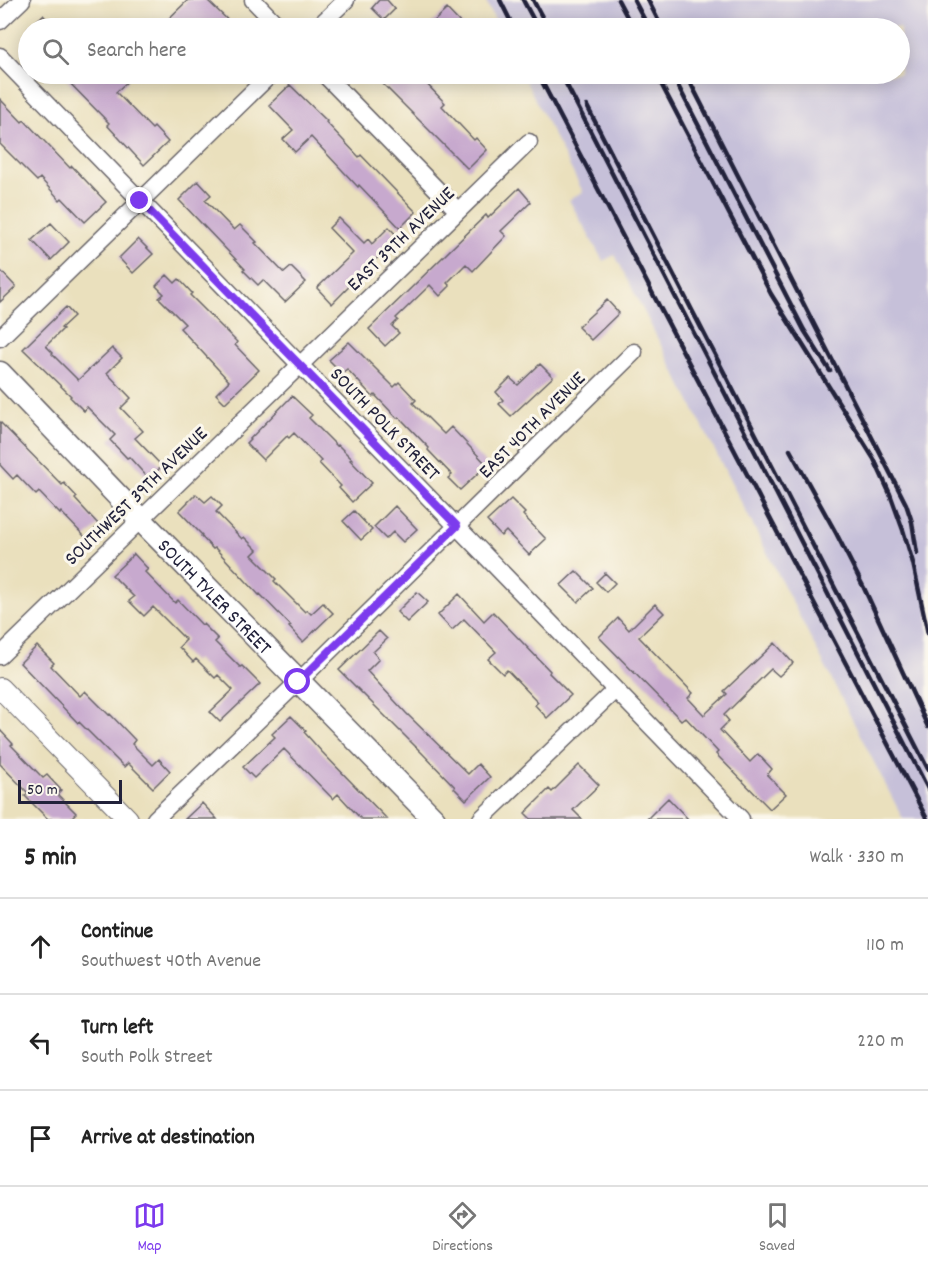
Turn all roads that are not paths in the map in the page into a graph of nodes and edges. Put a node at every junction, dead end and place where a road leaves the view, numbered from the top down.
1 (22, 0) edge
2 (253, 0) edge
3 (346, 0) edge
4 (270, 18) edge
5 (327, 18) edge
6 (0, 21) edge
7 (0, 56) edge
8 (18, 75) edge
9 (27, 84) edge
10 (261, 84) edge
11 (334, 84) edge
12 (529, 142) dead end
13 (140, 201) junction
14 (458, 210) junction
15 (0, 338) edge
16 (634, 352) dead end
17 (300, 365) junction
18 (0, 372) edge
19 (140, 519) junction
20 (457, 526) junction
21 (0, 656) edge
22 (298, 682) junction
23 (0, 688) edge
24 (615, 690) junction
25 (128, 819) edge
26 (155, 819) edge
27 (434, 819) edge
28 (481, 819) edge
29 (741, 819) edge

1 - 6 street
2 - 4 street
3 - 5 street
7 - 8 street, SOUTH POLK STREET
9 - 13 street, SOUTH POLK STREET
10 - 13 street
11 - 14 street
12 - 14 street, EAST 39TH AVENUE
13 - 15 street
13 - 17 street, SOUTH POLK STREET
14 - 17 street, EAST 39TH AVENUE
16 - 20 street, EAST 40TH AVENUE
17 - 19 street, SOUTHWEST 39TH AVENUE
17 - 20 street, SOUTH POLK STREET
18 - 19 main road, SOUTH TYLER STREET
19 - 21 street, SOUTHWEST 39TH AVENUE
19 - 22 main road, SOUTH TYLER STREET
20 - 22 street, EAST 40TH AVENUE
20 - 24 street, SOUTH POLK STREET
22 - 26 street, EAST 40TH AVENUE
22 - 27 main road, SOUTH TYLER STREET
23 - 25 street
24 - 28 street
24 - 29 street, SOUTH POLK STREET

